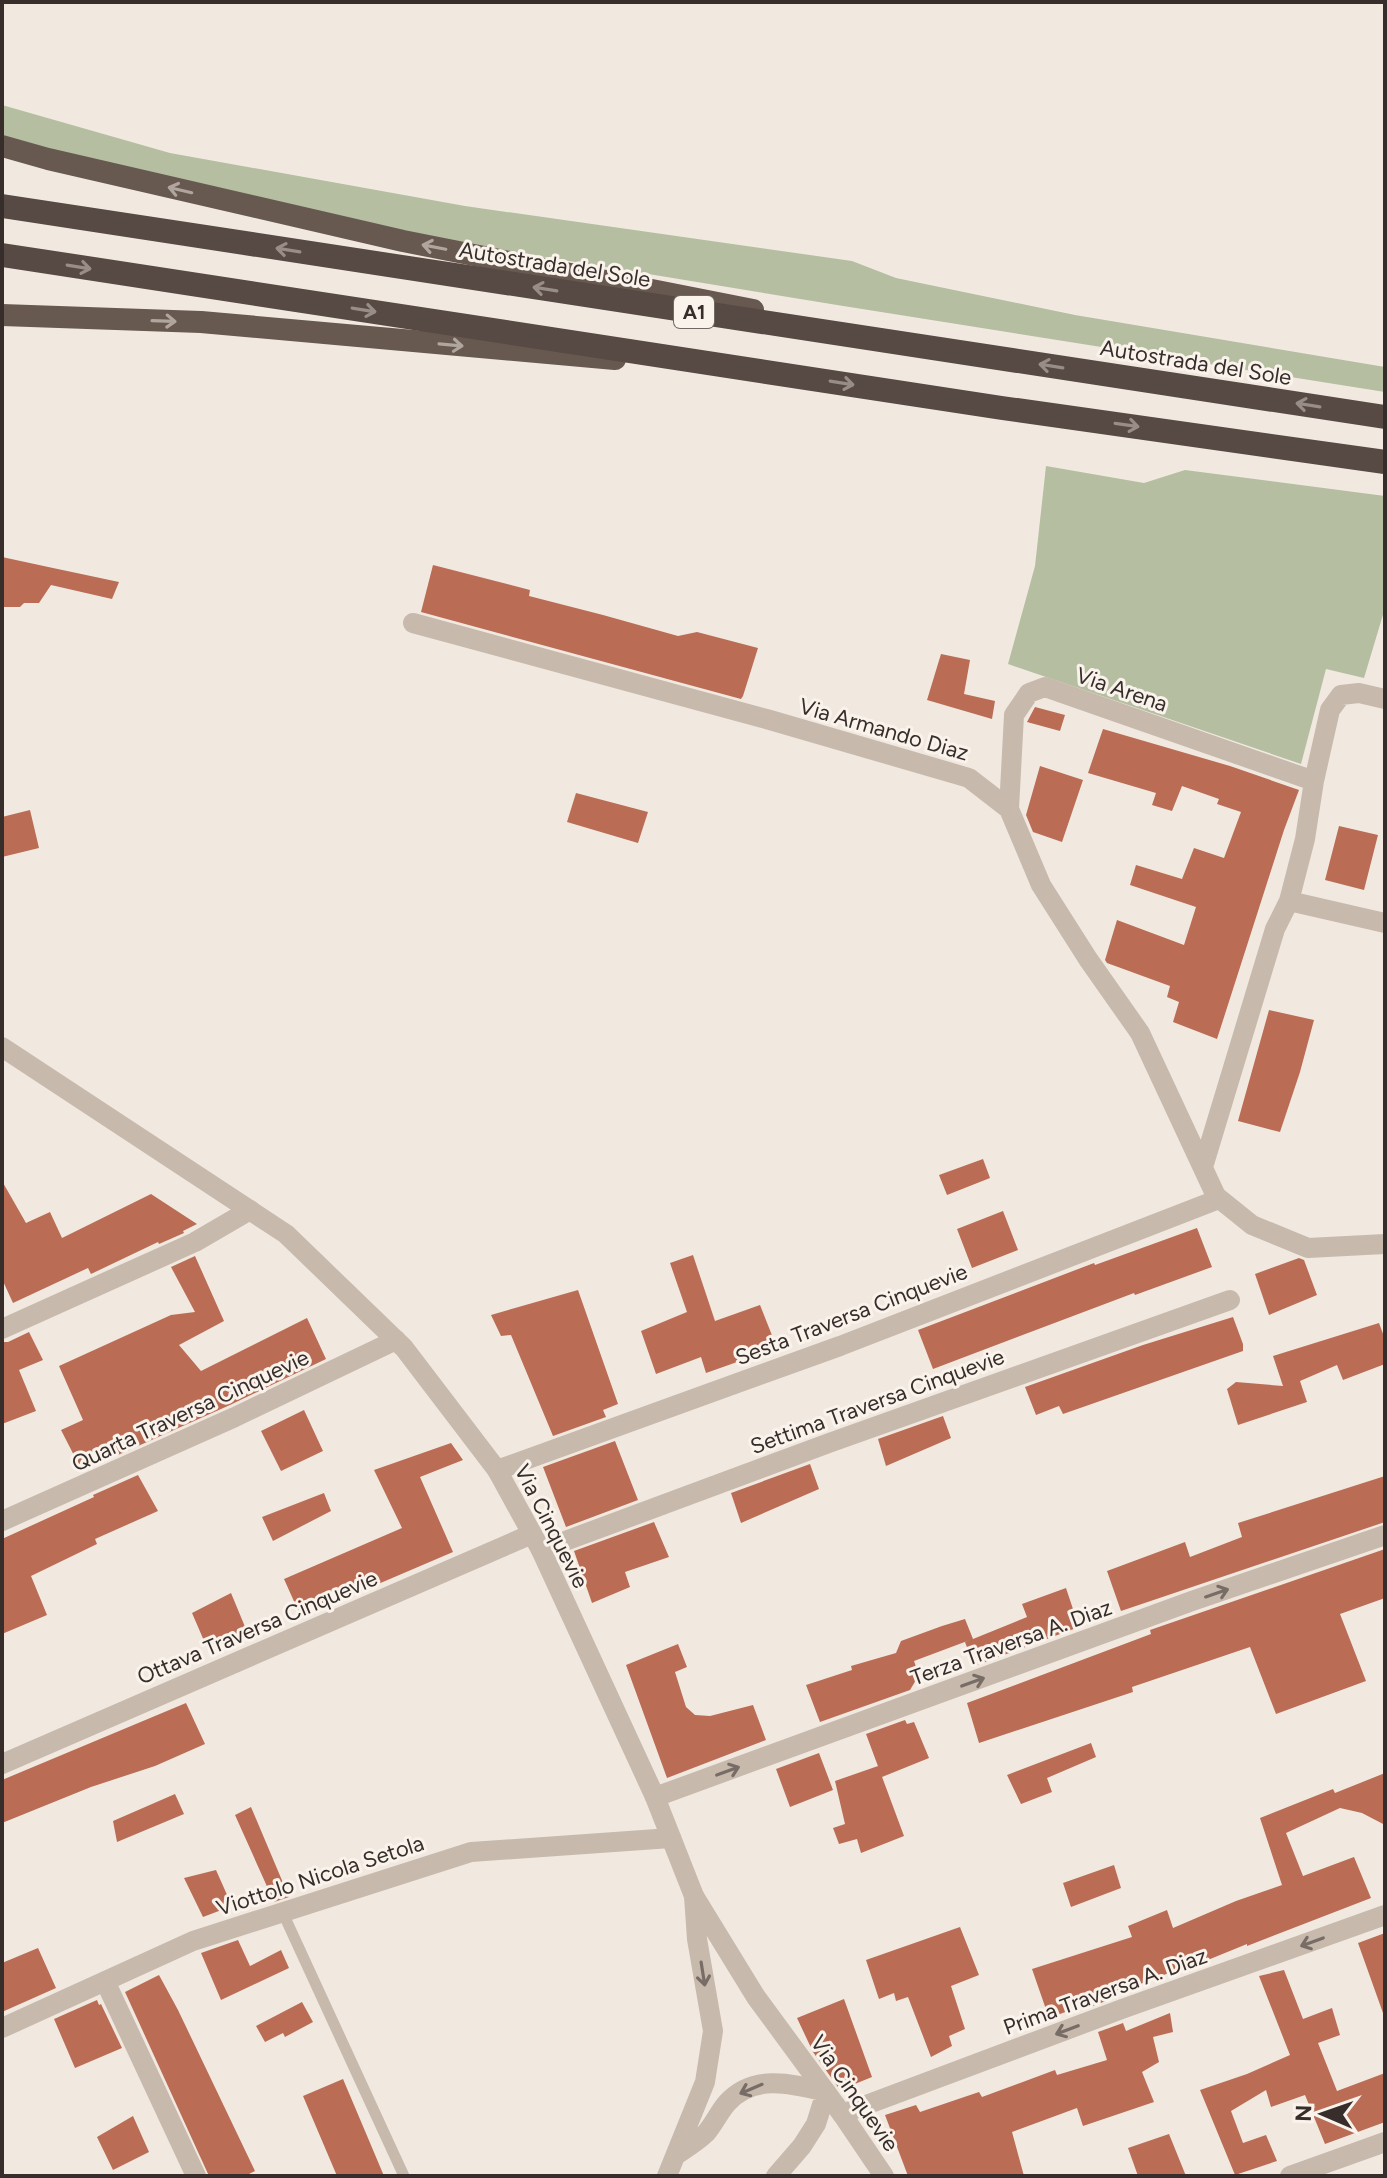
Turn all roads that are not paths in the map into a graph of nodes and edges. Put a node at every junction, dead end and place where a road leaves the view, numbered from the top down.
1 (2, 146) edge
2 (2, 206) edge
3 (2, 255) edge
4 (2, 315) edge
5 (1005, 359) junction
6 (790, 374) junction
7 (1385, 417) edge
8 (1385, 462) edge
9 (413, 623) dead end
10 (1385, 699) edge
11 (1314, 781) junction
12 (1009, 809) junction
13 (1289, 901) junction
14 (1385, 923) edge
15 (2, 1047) edge
16 (1203, 1167) junction
17 (1219, 1199) junction
18 (250, 1210) junction
19 (1385, 1244) edge
20 (1230, 1300) dead end
21 (2, 1329) edge
22 (396, 1340) junction
23 (497, 1470) junction
24 (2, 1521) edge
25 (1385, 1535) edge
26 (536, 1542) junction
27 (2, 1764) edge
28 (655, 1797) junction
29 (671, 1838) junction
30 (694, 1896) junction
31 (282, 1911) junction
32 (1385, 1915) edge
33 (105, 1981) junction
34 (2, 2028) edge
35 (826, 2092) junction
36 (842, 2114) junction
37 (1385, 2142) edge
38 (676, 2156) junction
39 (196, 2176) edge
40 (404, 2176) edge
41 (667, 2176) edge
42 (776, 2176) edge
43 (884, 2176) edge
44 (1290, 2176) edge

5 -> 1 highway
5 -> 2 highway, Autostrada del Sole / A1
3 -> 6 highway, A1
4 -> 6 highway
7 -> 5 highway, Autostrada del Sole / A1
6 -> 8 highway, A1
9 - 12 street, Via Armando Diaz
10 - 11 street
11 - 12 street, Via Arena
11 - 13 street
12 - 16 street, Via Armando Diaz
13 - 14 street
13 - 16 street
15 - 18 street, Via Cinquevie
16 - 17 street, Via Armando Diaz
17 - 19 street, Via Armando Diaz
17 - 23 street, Sesta Traversa Cinquevie
18 - 21 street
18 - 22 street, Via Cinquevie
20 - 26 street, Settima Traversa Cinquevie
22 - 23 street, Via Cinquevie
22 - 24 street, Quarta Traversa Cinquevie
23 - 26 street, Via Cinquevie
28 -> 25 street, Terza Traversa A. Diaz
26 - 27 street, Ottava Traversa Cinquevie
26 - 28 street, Via Cinquevie
28 - 29 street, Via Cinquevie
29 - 30 street, Via Cinquevie
29 - 31 street, Viottolo Nicola Setola
30 - 35 street, Via Cinquevie
30 -> 38 street
31 - 33 street, Viottolo Nicola Setola
31 - 40 lane
32 -> 36 street, Prima Traversa A. Diaz
33 - 34 street, Viottolo Nicola Setola
33 - 39 street
35 - 36 street, Via Cinquevie
35 -> 38 street
35 - 42 street
36 - 43 street, Via Cinquevie
37 - 44 street
38 - 41 street

